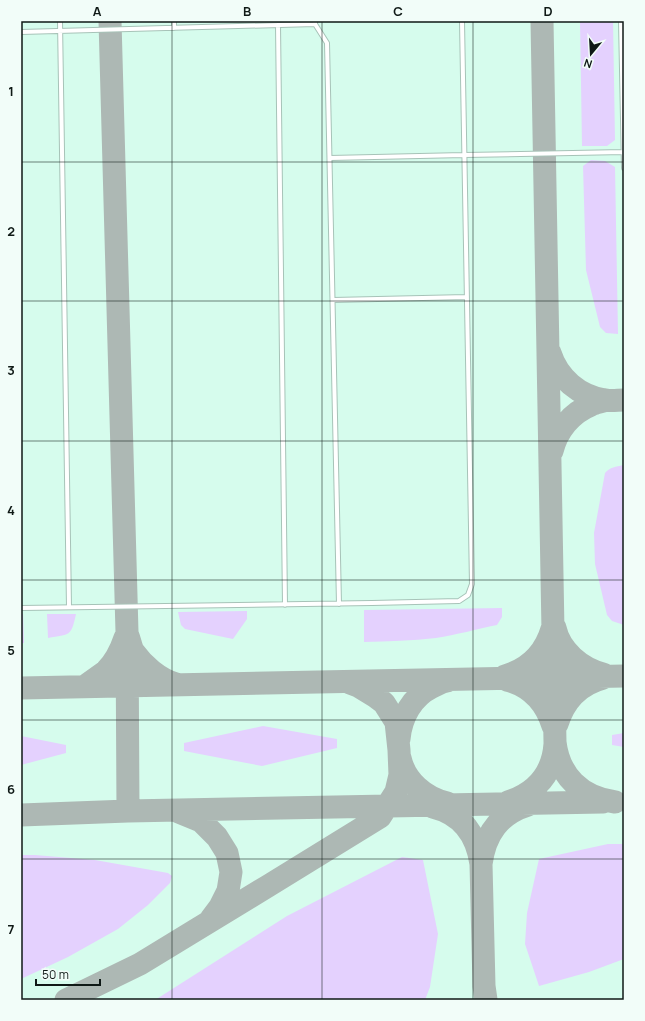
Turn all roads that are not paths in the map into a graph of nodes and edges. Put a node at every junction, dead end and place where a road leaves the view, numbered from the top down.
1 (60, 21) edge
2 (174, 21) edge
3 (462, 21) edge
4 (621, 21) edge
5 (315, 23) edge
6 (278, 25) junction
7 (174, 28) junction
8 (60, 31) junction
9 (21, 32) edge
10 (623, 33) edge
11 (624, 152) edge
12 (464, 155) junction
13 (330, 158) junction
14 (624, 168) edge
15 (467, 296) junction
16 (333, 300) junction
17 (285, 604) junction
18 (339, 604) junction
19 (21, 608) edge
20 (69, 608) junction

1 - 8 lane
2 - 7 lane
3 - 12 lane
4 - 10 lane
5 - 6 lane
5 - 13 lane
6 - 7 lane
6 - 17 lane
7 - 8 lane
8 - 9 lane
8 - 20 lane
10 - 11 lane
11 - 12 lane
11 - 14 lane
12 - 13 lane
12 - 15 lane
13 - 16 lane
15 - 16 lane
15 - 18 lane
16 - 18 lane
17 - 18 lane
17 - 20 lane
19 - 20 lane

